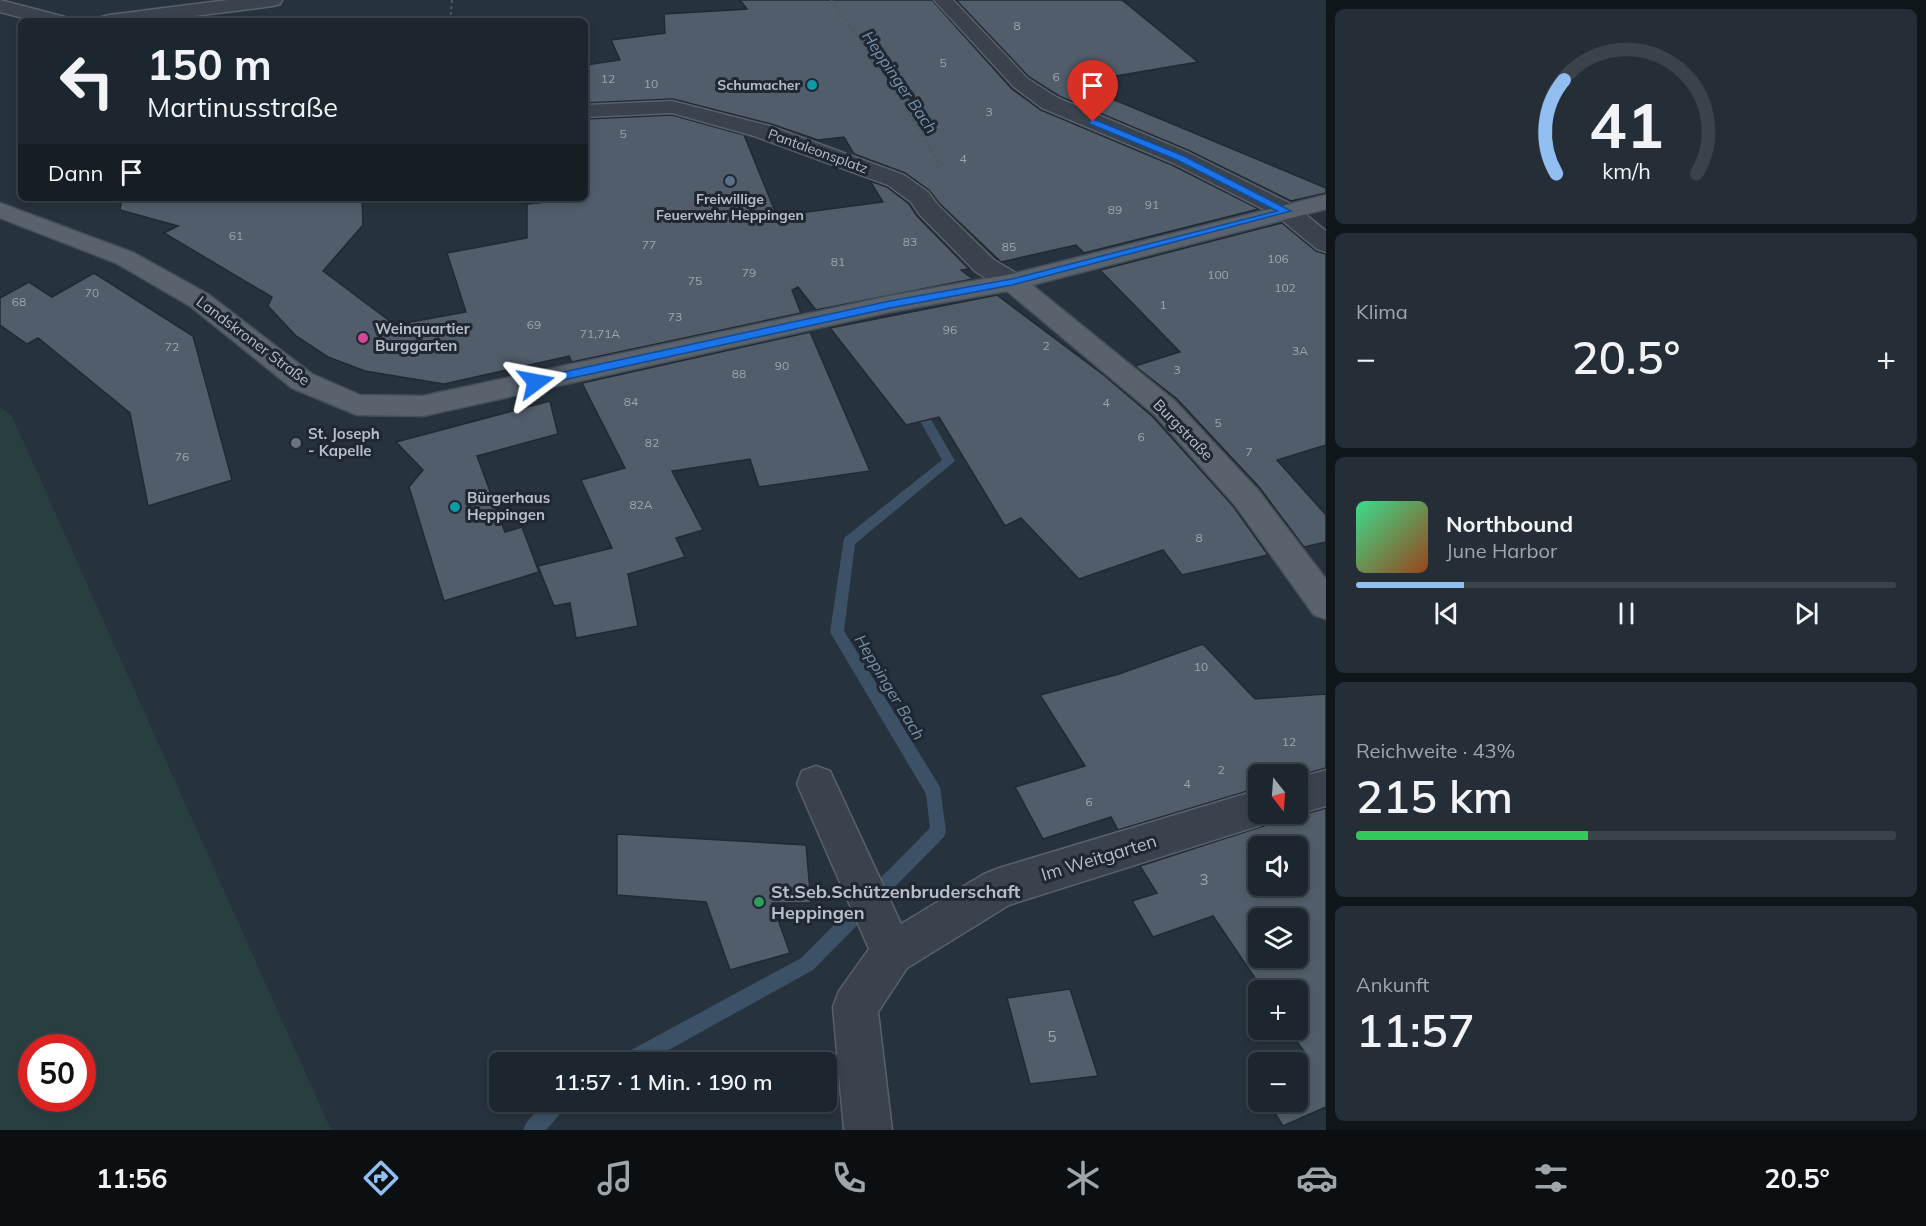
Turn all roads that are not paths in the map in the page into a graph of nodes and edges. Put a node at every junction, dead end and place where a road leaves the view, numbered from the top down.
1 (273, 0) edge
2 (943, 0) edge
3 (0, 6) edge
4 (46, 18) edge
5 (133, 18) edge
6 (588, 111) edge
7 (1326, 202) edge
8 (0, 210) edge
9 (1286, 211) junction
10 (1326, 244) edge
11 (1012, 282) junction
12 (1326, 605) edge
13 (816, 784) dead end
14 (1326, 788) edge
15 (1308, 793) edge
16 (1248, 811) edge
17 (892, 953) junction
18 (868, 1130) edge

1 - 5 street
2 - 9 street
3 - 4 street
6 - 11 street, Pantaleonsplatz
7 - 9 main road, Landskroner Straße
8 - 11 main road, Landskroner Straße
9 - 10 street
9 - 11 main road, Landskroner Straße
11 - 12 main road, Burgstraße
13 - 17 street
14 - 15 street
16 - 17 street, Im Weitgarten
17 - 18 street, Im Weitgarten

